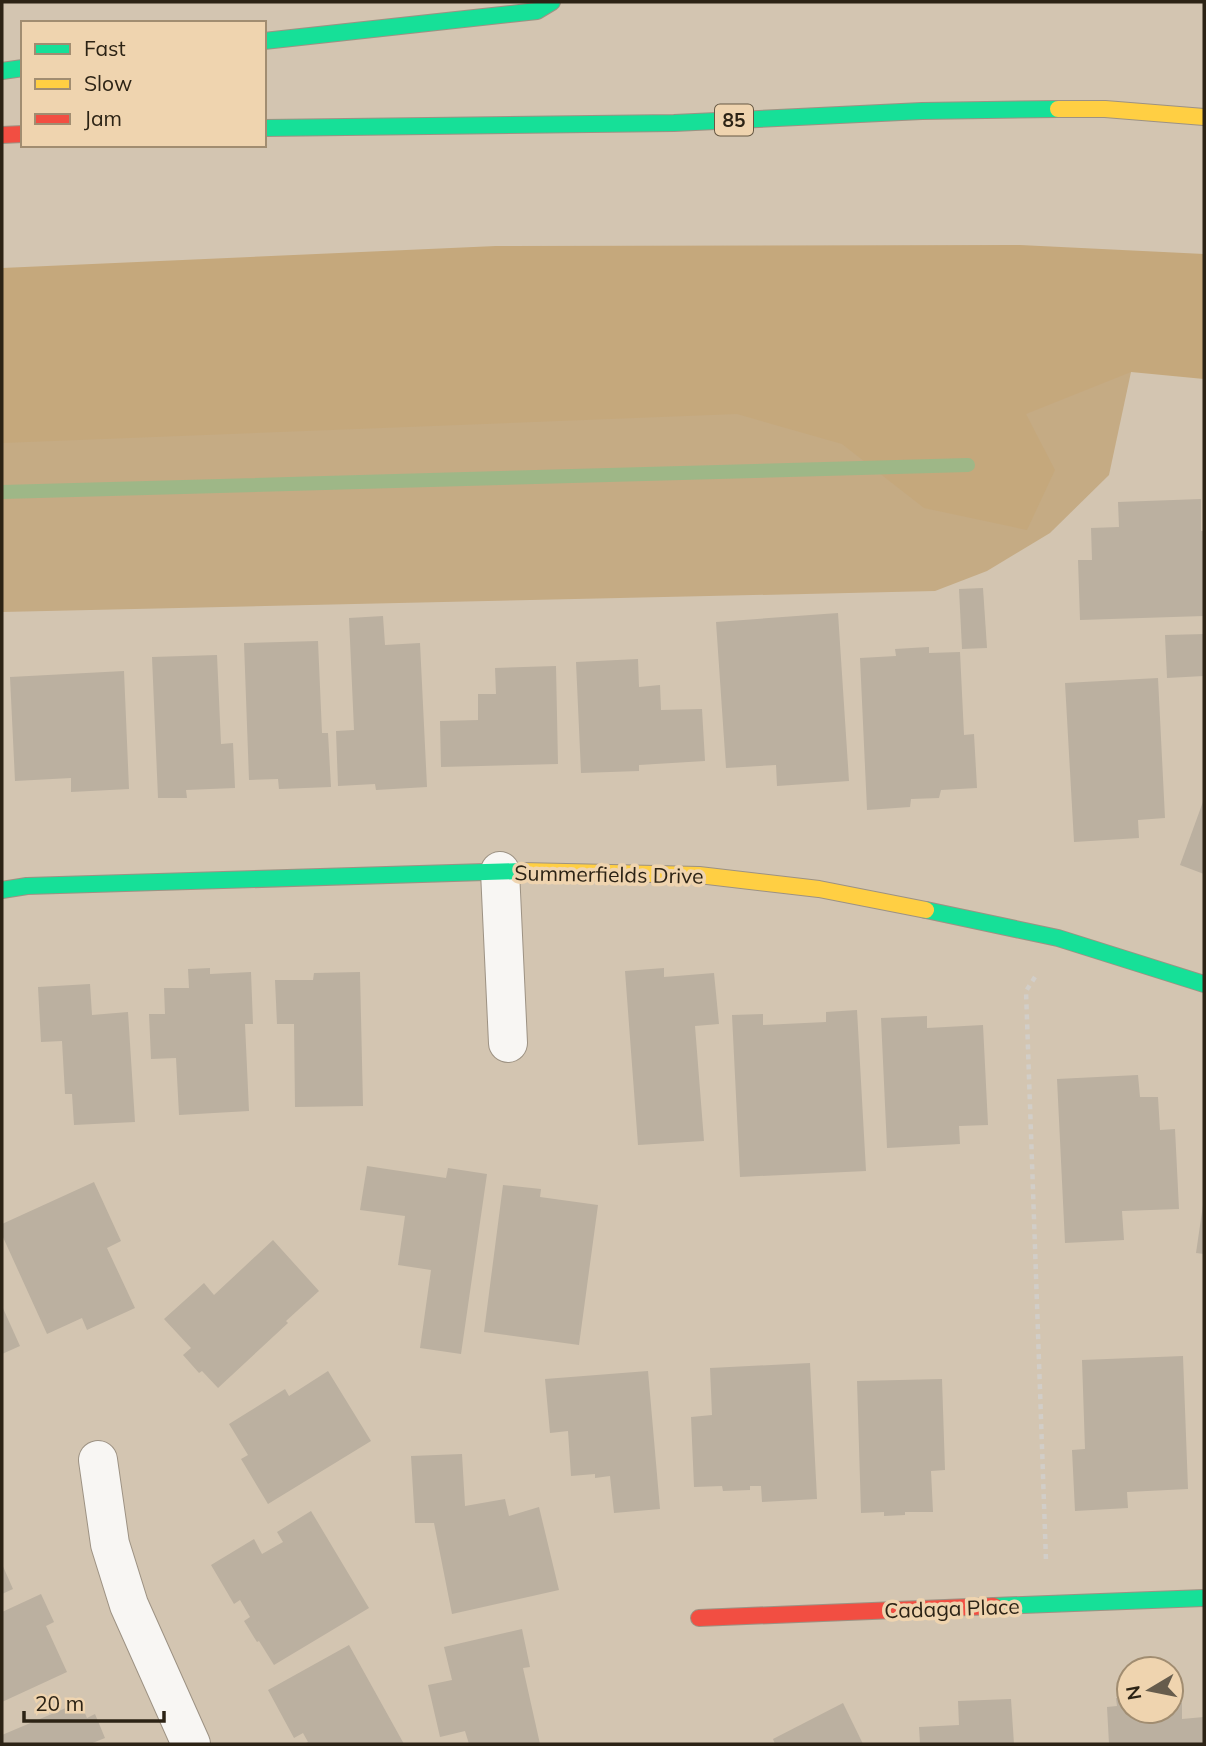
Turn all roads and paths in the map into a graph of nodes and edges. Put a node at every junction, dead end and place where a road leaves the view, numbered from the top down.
1 (552, 2) edge
2 (266, 41) edge
3 (21, 68) edge
4 (2, 71) edge
5 (1204, 117) edge
6 (266, 128) edge
7 (21, 134) edge
8 (2, 135) edge
9 (500, 871) junction
10 (2, 890) edge
11 (1058, 938) junction
12 (1204, 985) edge
13 (508, 1043) dead end
14 (98, 1460) dead end
15 (1204, 1598) edge
16 (1048, 1604) junction
17 (699, 1618) dead end
18 (191, 1744) edge

1 - 2 main road
3 - 4 main road
5 - 6 main road, 85
7 - 8 main road
9 - 10 main road, Summerfields Drive
9 - 11 main road, Summerfields Drive
9 - 13 street
11 - 12 main road, Summerfields Drive
11 - 16 path
14 - 18 street
15 - 16 main road, Cadaga Place
16 - 17 main road, Cadaga Place

